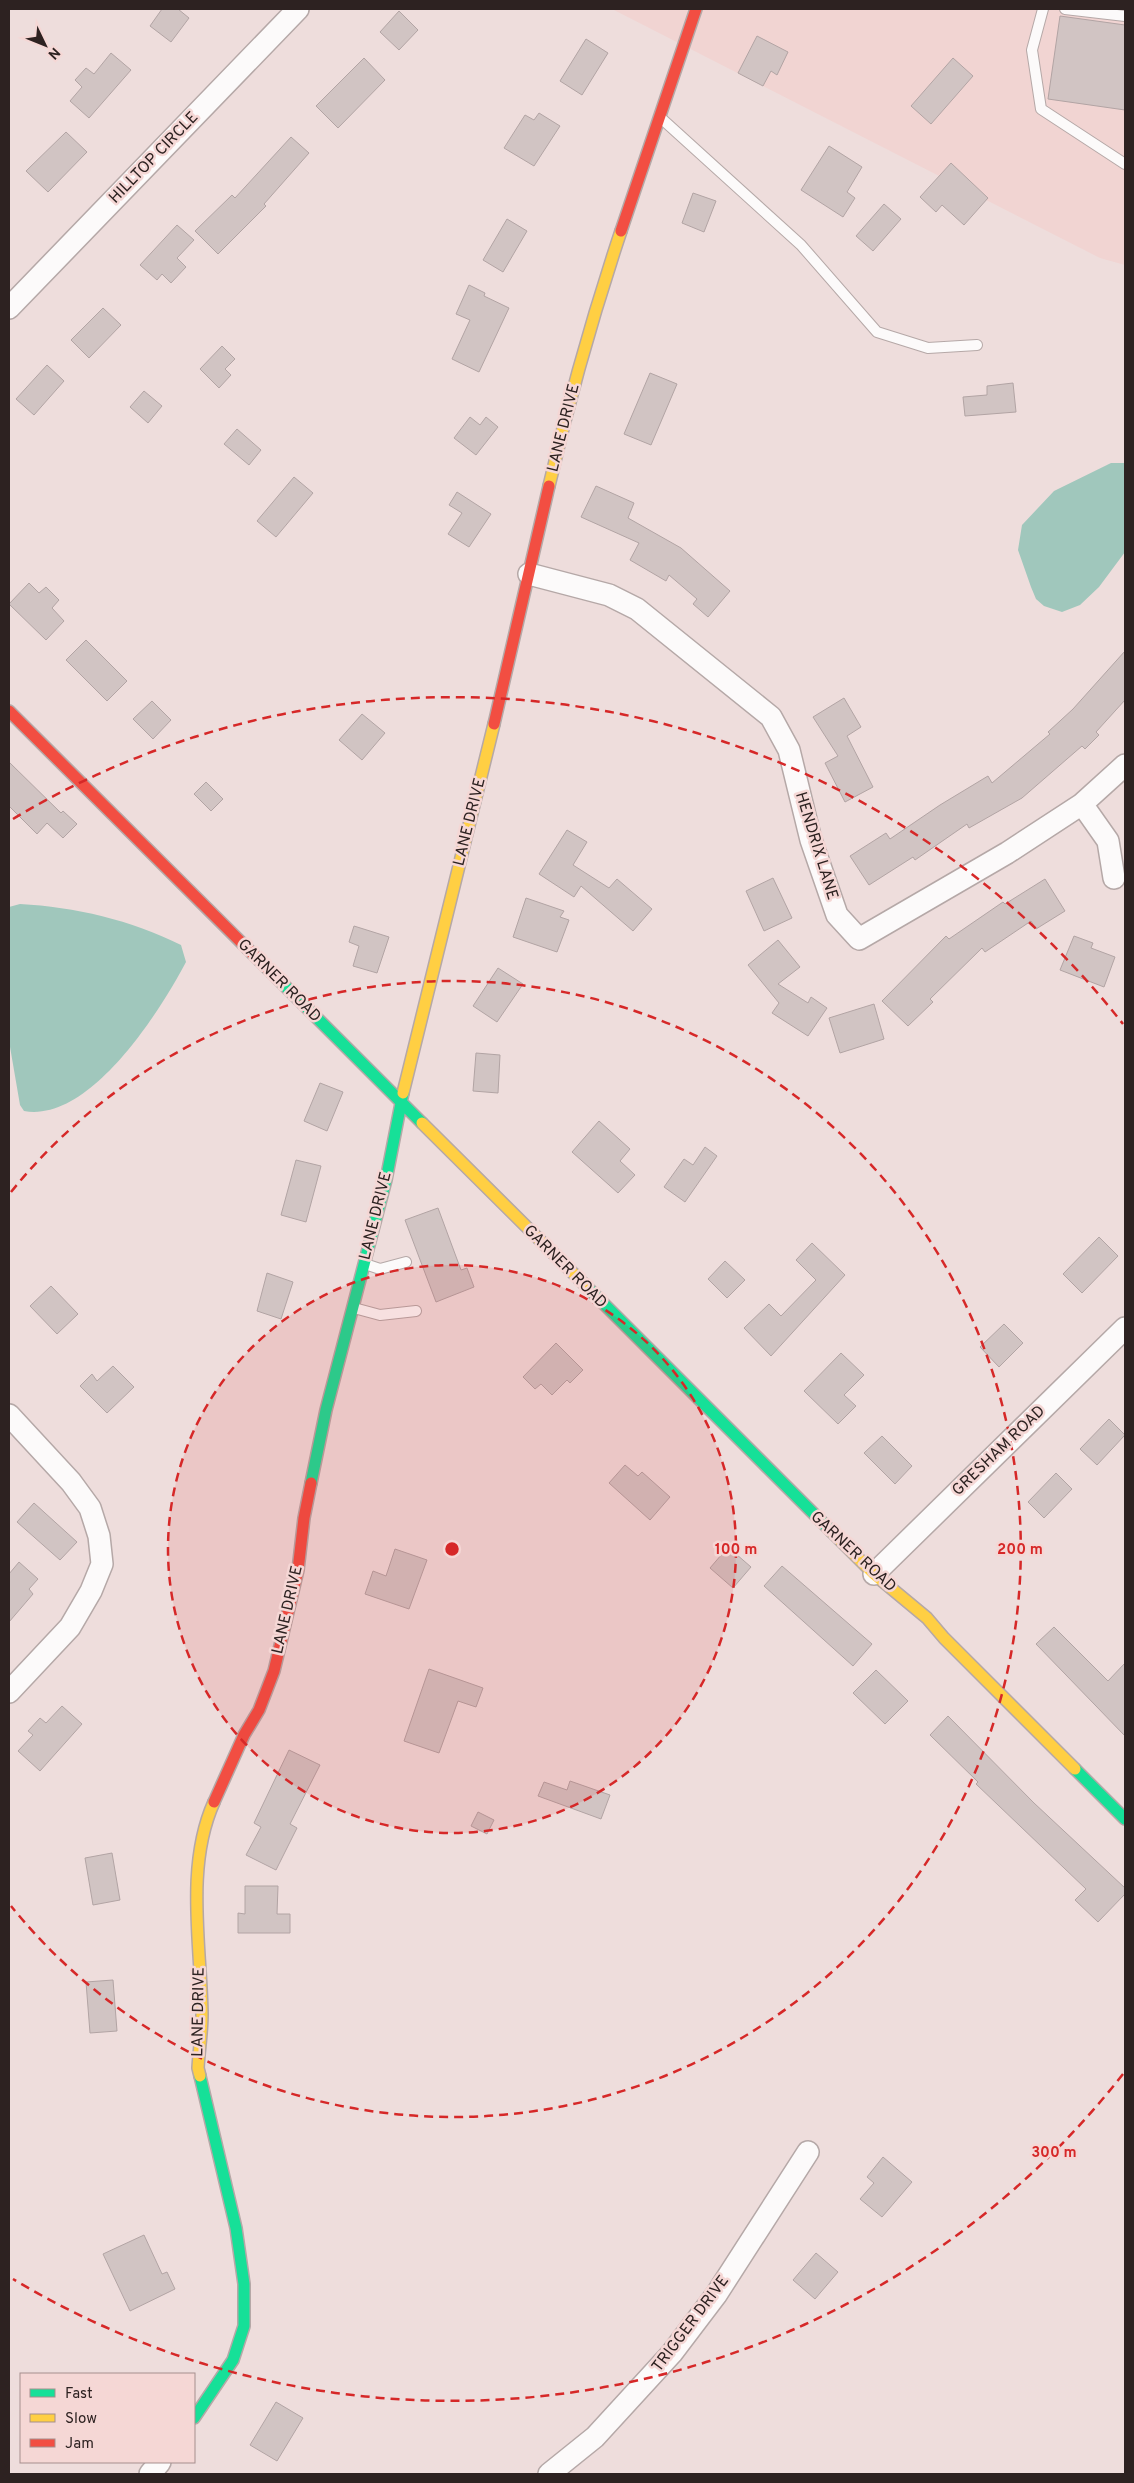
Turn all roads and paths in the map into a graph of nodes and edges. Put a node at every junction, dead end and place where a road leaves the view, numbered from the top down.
1 (298, 9) edge
2 (696, 9) edge
3 (1043, 9) edge
4 (1065, 9) edge
5 (1125, 16) edge
6 (659, 117) junction
7 (1125, 164) edge
8 (9, 308) edge
9 (977, 345) dead end
10 (529, 574) junction
11 (9, 712) edge
12 (1125, 765) edge
13 (1082, 804) junction
14 (1114, 878) dead end
15 (401, 1102) junction
16 (406, 1262) dead end
17 (364, 1263) junction
18 (353, 1308) junction
19 (416, 1311) dead end
20 (1125, 1328) edge
21 (9, 1415) edge
22 (874, 1574) junction
23 (9, 1692) edge
24 (1125, 1818) edge
25 (808, 2152) dead end
26 (195, 2417) edge
27 (159, 2463) edge
28 (150, 2474) edge
29 (549, 2474) edge

1 - 8 street, HILLTOP CIRCLE
2 - 6 street, LANE DRIVE
3 - 7 lane
4 - 5 lane
6 - 9 lane
6 - 10 street, LANE DRIVE
10 - 13 street, HENDRIX LANE
10 - 15 street, LANE DRIVE
11 - 15 street, GARNER ROAD
12 - 13 street, HENDRIX LANE
13 - 14 street
15 - 17 street, LANE DRIVE
15 - 22 street, GARNER ROAD
16 - 17 lane
17 - 18 street, LANE DRIVE
18 - 19 lane
18 - 26 street, LANE DRIVE
20 - 22 street, GRESHAM ROAD
21 - 23 street
22 - 24 street, GARNER ROAD
25 - 29 street, TRIGGER DRIVE
27 - 28 street

